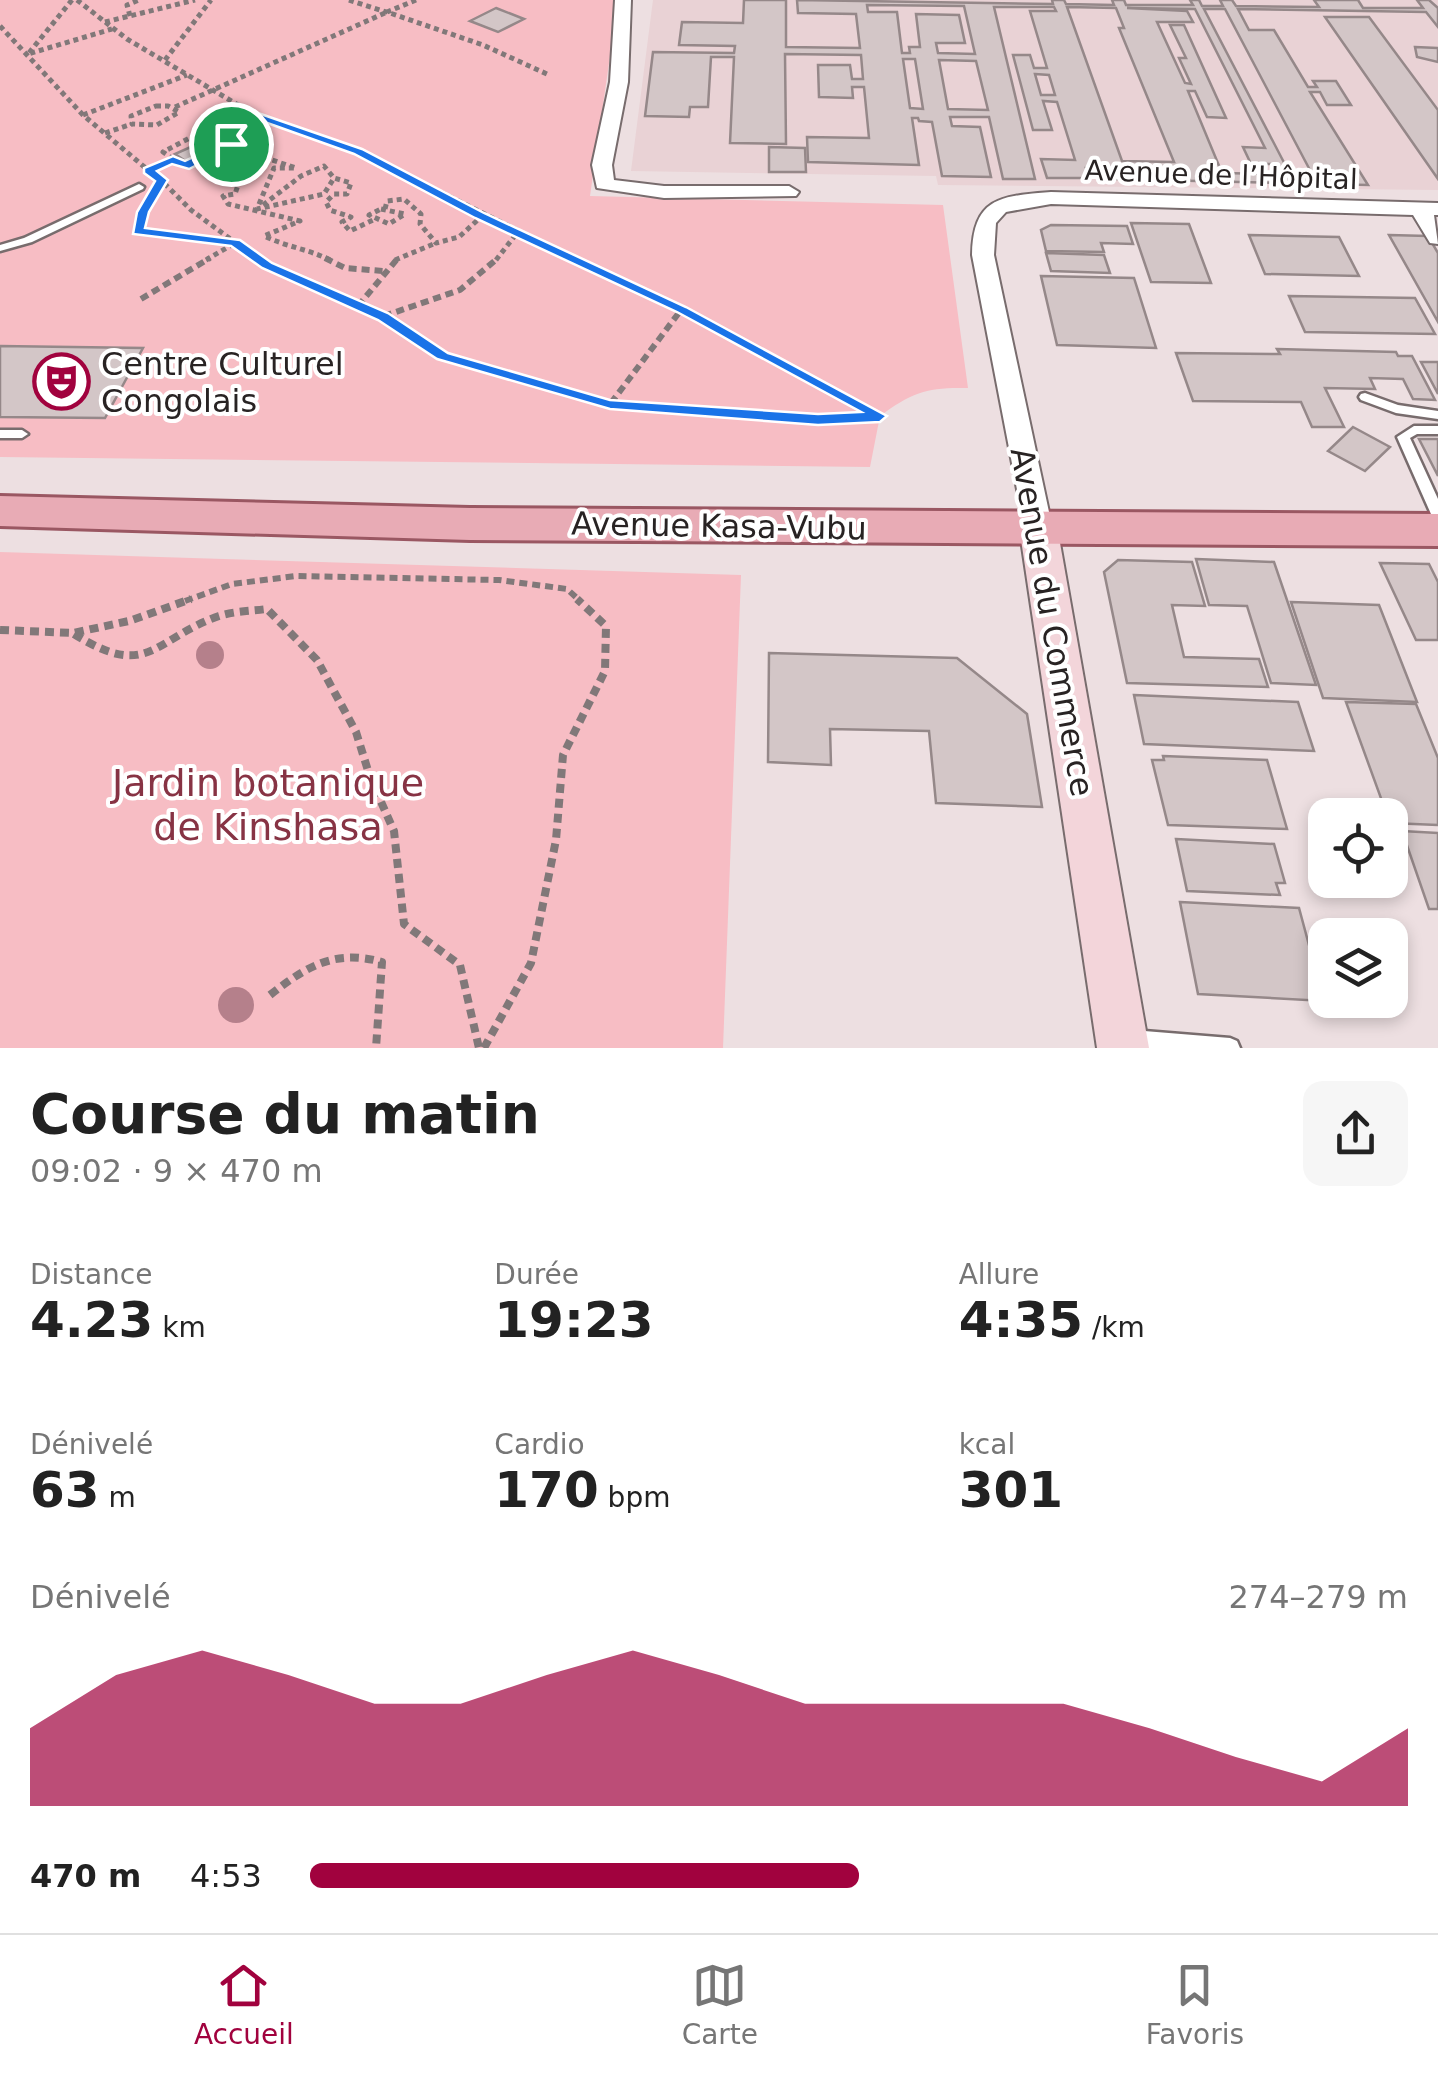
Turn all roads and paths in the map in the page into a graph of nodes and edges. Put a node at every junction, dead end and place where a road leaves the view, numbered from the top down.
1 (74, 0) edge
2 (139, 0) edge
3 (194, 0) edge
4 (210, 0) edge
5 (349, 0) edge
6 (416, 0) edge
7 (622, 0) edge
8 (387, 12) junction
9 (130, 16) junction
10 (104, 22) junction
11 (0, 26) edge
12 (113, 29) junction
13 (28, 54) junction
14 (166, 60) junction
15 (188, 74) junction
16 (547, 74) dead end
17 (212, 89) junction
18 (176, 107) junction
19 (83, 115) junction
20 (255, 115) junction
21 (132, 124) junction
22 (105, 133) junction
23 (221, 136) junction
24 (173, 159) junction
25 (148, 170) junction
26 (334, 178) junction
27 (162, 180) junction
28 (139, 187) joint
29 (789, 192) dead end
30 (1003, 206) joint
31 (257, 209) junction
32 (385, 209) junction
33 (1429, 209) edge
34 (482, 216) junction
35 (373, 220) junction
36 (517, 233) junction
37 (1438, 238) edge
38 (235, 243) junction
39 (436, 243) junction
40 (0, 248) edge
41 (383, 271) junction
42 (141, 299) dead end
43 (358, 306) junction
44 (682, 310) junction
45 (383, 316) junction
46 (1364, 397) dead end
47 (610, 404) junction
48 (1438, 414) edge
49 (1438, 430) edge
50 (0, 434) edge
51 (22, 434) dead end
52 (0, 511) edge
53 (1438, 514) edge
54 (1038, 526) junction
55 (1438, 530) edge
56 (0, 630) edge
57 (72, 633) junction
58 (270, 995) dead end
59 (1122, 1043) edge
60 (376, 1048) edge
61 (482, 1048) edge
62 (1230, 1048) edge

1 - 10 path
1 - 13 path
2 - 9 path
3 - 9 path
4 - 14 path
5 - 8 path
6 - 8 path
7 - 29 street
8 - 16 path
8 - 17 path
9 - 10 path
10 - 12 path
11 - 13 path
12 - 13 path
12 - 14 path
13 - 19 path
14 - 15 path
15 - 17 path
15 - 19 path
17 - 18 path
17 - 20 path
18 - 21 path
18 - 21 path
19 - 22 path
20 - 23 path
20 - 34 path
21 - 22 path
22 - 25 path
23 - 24 path
23 - 24 path
24 - 25 path
25 - 27 path
26 - 31 path
26 - 31 path
26 - 35 path
27 - 28 path
27 - 38 path
27 - 38 path
28 - 40 lane
30 - 33 street, Avenue de l’Hôpital
30 - 54 street, Avenue du Commerce
31 - 31 path
31 - 41 path
32 - 35 path
32 - 35 path
32 - 39 path
33 - 37 street
34 - 36 path
34 - 39 path
36 - 44 path
36 - 45 path
38 - 42 path
38 - 43 path
39 - 41 path
41 - 43 path
43 - 45 path
44 - 47 path
44 - 47 path
45 - 47 path
46 - 48 lane
49 - 53 lane
50 - 51 lane
52 - 54 main road, Avenue Kasa-Vubu
54 - 55 main road, Avenue Kasa-Vubu
54 - 59 street, Avenue du Commerce
56 - 57 path
57 - 61 path
57 - 61 path
58 - 60 path
59 - 62 lane

